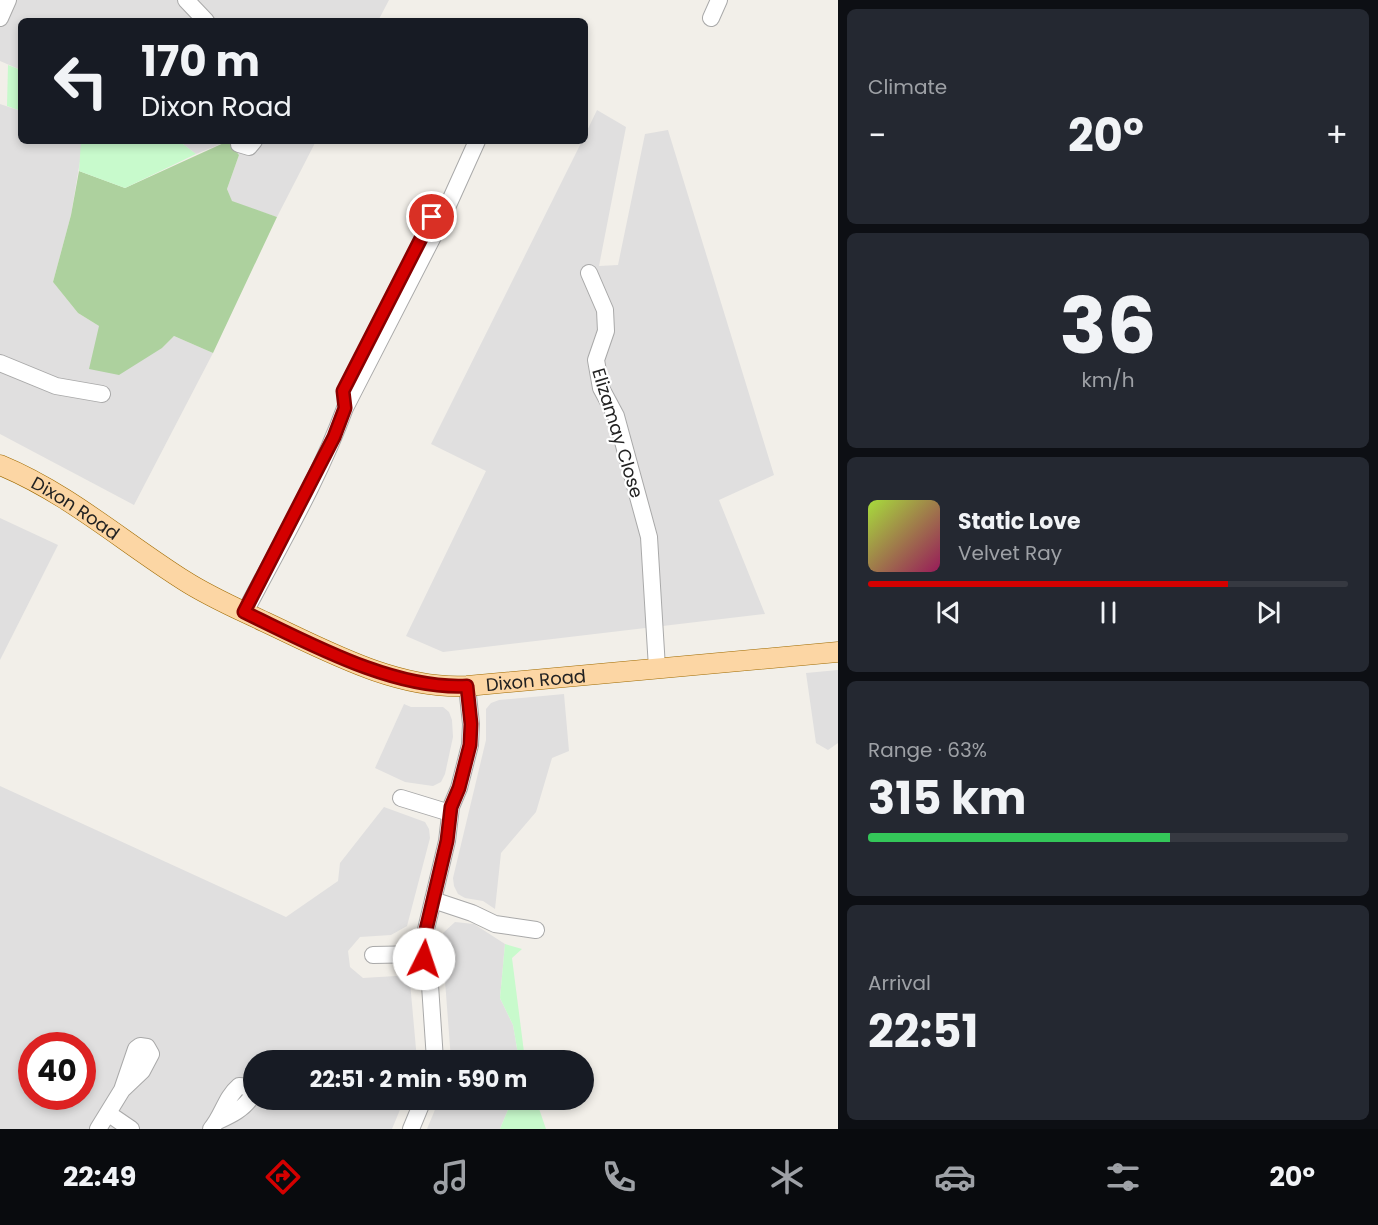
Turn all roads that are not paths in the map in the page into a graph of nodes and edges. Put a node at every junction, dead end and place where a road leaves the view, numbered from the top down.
1 (8, 0) edge
2 (186, 0) edge
3 (719, 0) edge
4 (0, 18) edge
5 (203, 18) edge
6 (711, 18) dead end
7 (476, 144) edge
8 (589, 273) dead end
9 (0, 363) edge
10 (102, 394) dead end
11 (0, 465) edge
12 (244, 612) junction
13 (838, 652) edge
14 (657, 668) junction
15 (467, 686) junction
16 (400, 798) dead end
17 (450, 813) junction
18 (433, 900) junction
19 (536, 930) dead end
20 (423, 954) junction
21 (373, 955) dead end
22 (434, 1050) edge
23 (122, 1090) dead end
24 (419, 1110) edge
25 (109, 1114) junction
26 (98, 1129) edge
27 (130, 1129) edge
28 (411, 1129) edge

1 - 4 street
2 - 5 street
3 - 6 street
7 - 12 street
8 - 14 street, Elizamay Close
9 - 10 street
11 - 12 main road, Dixon Road
12 - 15 main road, Dixon Road
13 - 14 main road, Dixon Road
14 - 15 main road, Dixon Road
15 - 17 street
16 - 17 street
17 - 18 street
18 - 19 street
18 - 20 street
20 - 21 street
20 - 22 street
23 - 25 street
24 - 28 street
25 - 26 street
25 - 27 street

